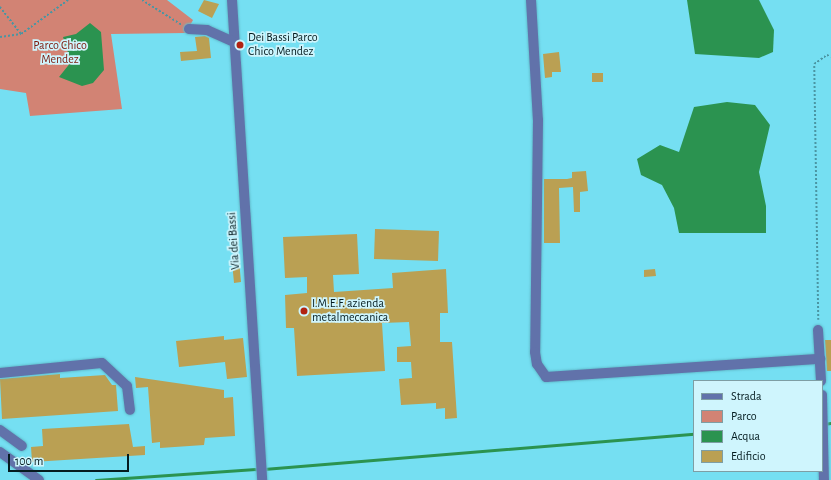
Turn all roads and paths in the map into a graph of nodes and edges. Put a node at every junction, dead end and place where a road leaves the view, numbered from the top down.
1 (68, 0) edge
2 (142, 0) edge
3 (232, 0) edge
4 (531, 0) edge
5 (63, 1) edge
6 (0, 7) edge
7 (189, 30) joint
8 (21, 34) junction
9 (0, 37) edge
10 (234, 42) junction
11 (831, 57) edge
12 (818, 330) joint
13 (820, 359) junction
14 (0, 373) edge
15 (821, 380) edge
16 (823, 409) edge
17 (130, 410) dead end
18 (0, 430) edge
19 (22, 446) dead end
20 (0, 452) edge
21 (39, 480) edge
22 (262, 480) edge
23 (824, 480) edge

1 - 5 path
2 - 7 path
3 - 10 street, Via dei Bassi
4 - 13 street
5 - 8 path
6 - 8 path
7 - 10 street
8 - 9 path
10 - 22 street, Via dei Bassi
11 - 12 path
12 - 13 street
13 - 15 street
14 - 17 street
16 - 23 street
18 - 19 street
20 - 21 street

